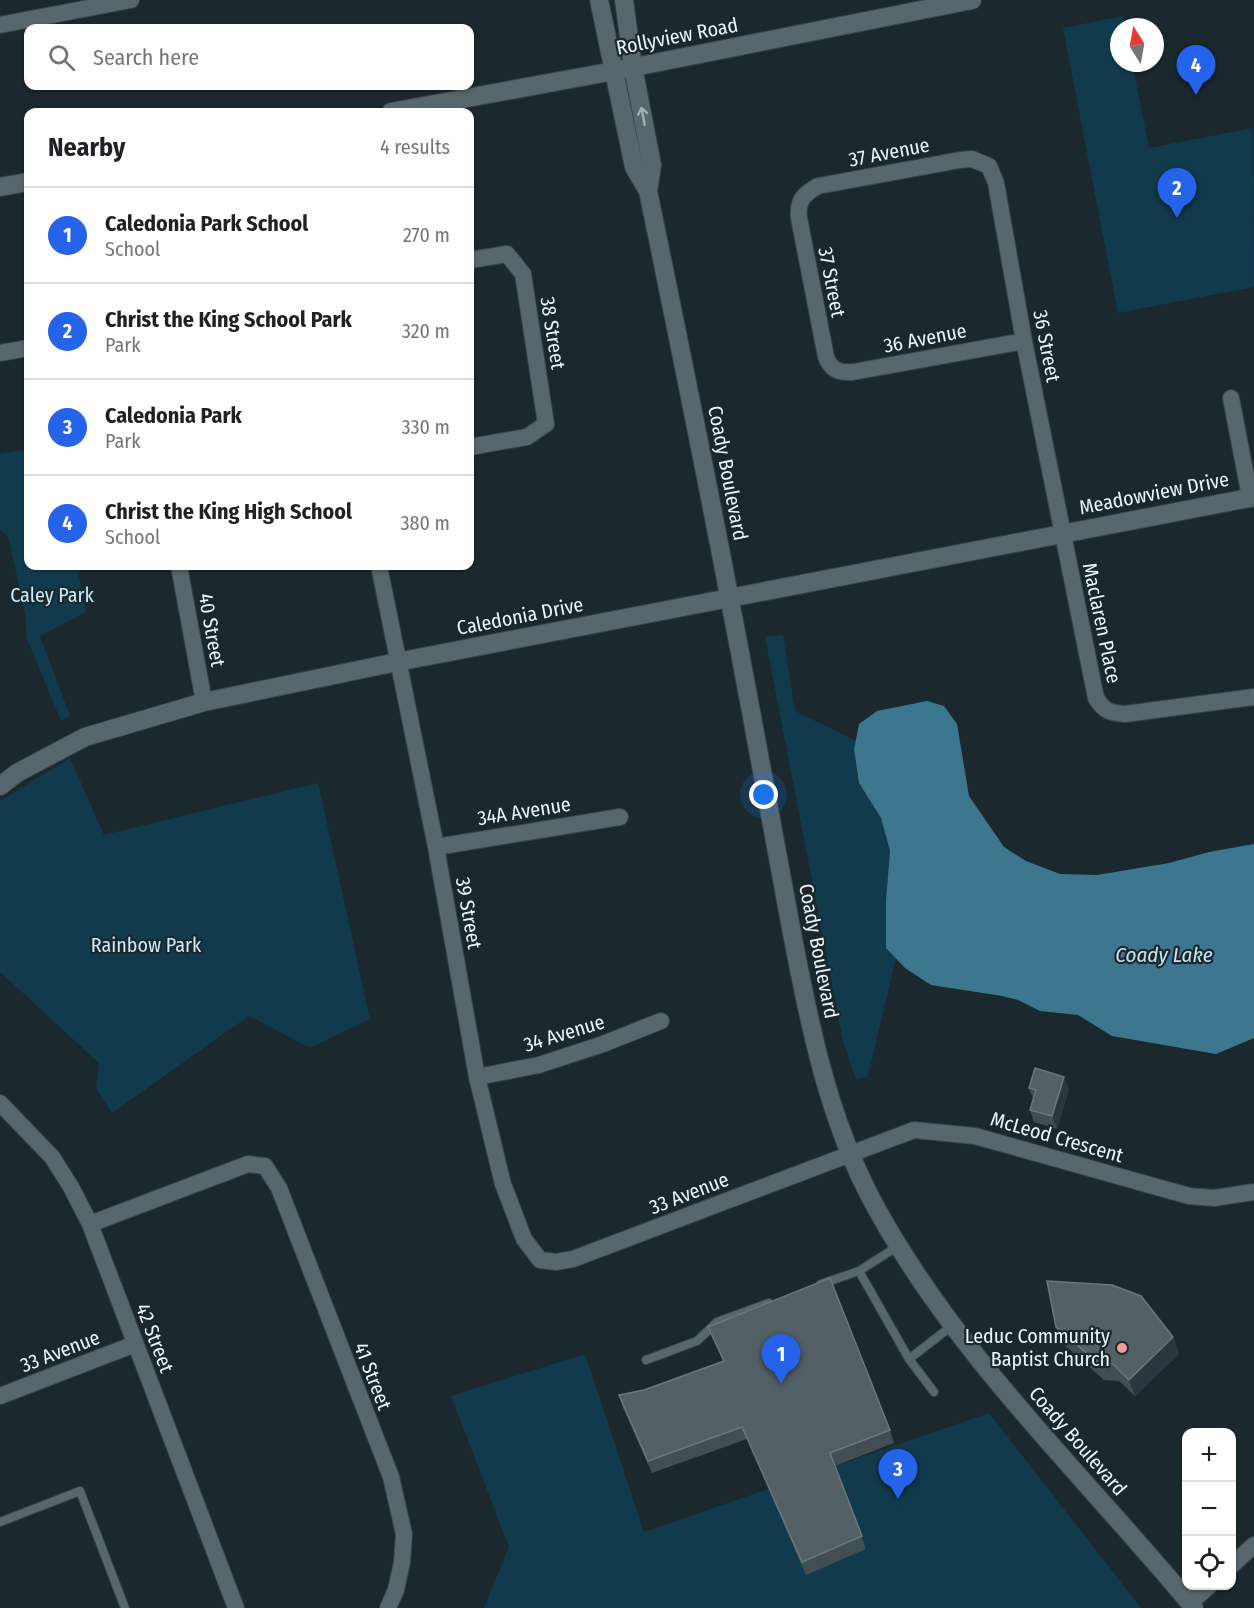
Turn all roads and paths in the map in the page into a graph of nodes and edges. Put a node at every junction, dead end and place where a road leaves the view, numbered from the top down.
1 (131, 0) edge
2 (599, 0) edge
3 (624, 0) edge
4 (972, 0) edge
5 (66, 6) edge
6 (0, 25) edge
7 (633, 67) junction
8 (614, 71) junction
9 (413, 108) edge
10 (989, 166) joint
11 (24, 183) edge
12 (0, 188) edge
13 (648, 191) junction
14 (800, 199) joint
15 (474, 259) edge
16 (1024, 340) junction
17 (24, 349) edge
18 (0, 353) edge
19 (834, 369) joint
20 (1231, 398) dead end
21 (474, 446) edge
22 (1252, 497) edge
23 (1063, 534) junction
24 (180, 570) edge
25 (380, 570) edge
26 (730, 599) junction
27 (397, 662) junction
28 (1254, 697) edge
29 (204, 702) junction
30 (0, 786) edge
31 (620, 817) dead end
32 (436, 847) junction
33 (661, 1021) dead end
34 (477, 1077) junction
35 (0, 1103) edge
36 (852, 1154) junction
37 (1254, 1192) edge
38 (90, 1224) junction
39 (898, 1246) junction
40 (540, 1260) joint
41 (859, 1271) junction
42 (816, 1286) edge
43 (773, 1301) edge
44 (953, 1326) junction
45 (135, 1344) junction
46 (909, 1359) junction
47 (646, 1360) dead end
48 (934, 1392) dead end
49 (0, 1396) edge
50 (0, 1522) edge
51 (1254, 1545) edge
52 (1236, 1561) edge
53 (1205, 1590) edge
54 (1192, 1605) edge
55 (125, 1608) edge
56 (236, 1608) edge
57 (388, 1608) edge

1 - 5 street
2 - 8 main road, Coady Boulevard
3 - 7 main road, Coady Boulevard
4 - 7 main road, Rollyview Road
5 - 6 street
7 - 8 main road, Rollyview Road
13 -> 7 main road, Coady Boulevard
8 - 9 main road, Rollyview Road
8 - 13 main road, Coady Boulevard
10 - 14 street, 37 Avenue
10 - 16 street, 36 Street
11 - 12 main road
13 - 26 main road, Coady Boulevard
14 - 19 street, 37 Street
15 - 21 street, 38 Street
16 - 19 street, 36 Avenue
16 - 23 street, 36 Street
17 - 18 street
20 - 22 street
22 - 23 main road, Meadowview Drive
23 - 26 main road, Caledonia Drive
23 - 28 street, Maclaren Place
24 - 29 street, 40 Street
25 - 27 street, 39 Street
26 - 27 main road, Caledonia Drive
26 - 36 main road, Coady Boulevard
27 - 29 main road, Caledonia Drive
27 - 32 street, 39 Street
29 - 30 main road, Caledonia Drive
31 - 32 street, 34A Avenue
32 - 34 street, 39 Street
33 - 34 street, 34 Avenue
34 - 40 street, 39 Street
35 - 38 street, 42 Street
36 - 37 street, McLeod Crescent
36 - 39 main road, Coady Boulevard
36 - 40 street, 33 Avenue
38 - 45 street, 42 Street
38 - 57 street, 41 Street
39 - 41 lane
39 - 44 main road, Coady Boulevard
41 - 42 lane
41 - 46 lane
43 - 47 lane
44 - 46 lane
44 - 54 main road, Coady Boulevard
45 - 49 street, 33 Avenue
45 - 56 street, 42 Street
46 - 48 lane
50 - 55 lane
51 - 52 street
53 - 54 street

